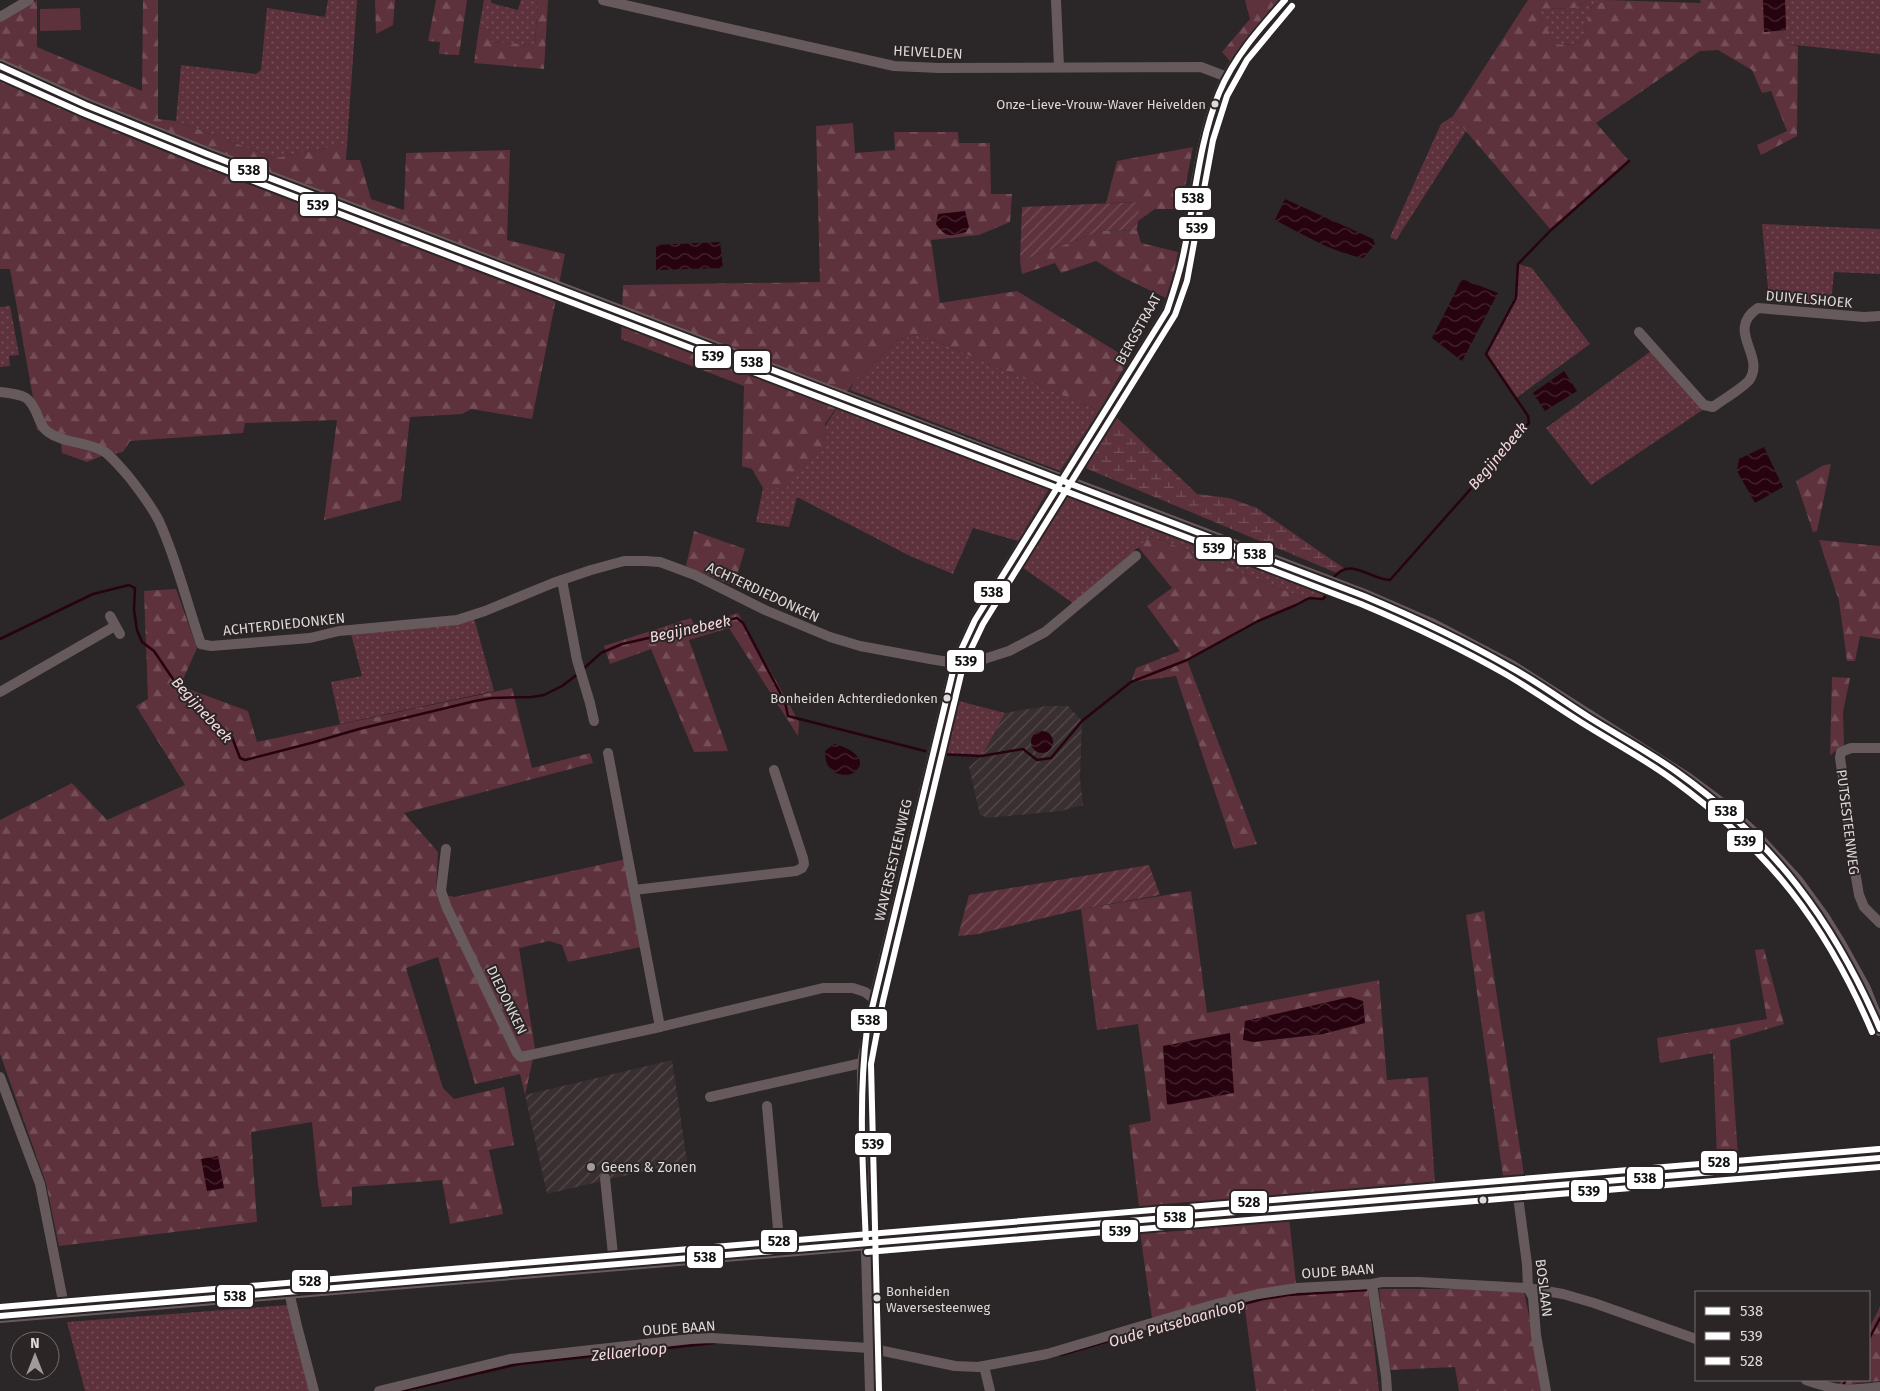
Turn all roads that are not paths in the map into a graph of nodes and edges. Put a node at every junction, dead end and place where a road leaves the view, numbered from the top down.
1 (29, 0) edge
2 (603, 0) edge
3 (1056, 0) edge
4 (1284, 0) edge
5 (0, 17) edge
6 (0, 66) edge
7 (1059, 67) junction
8 (1227, 77) junction
9 (1880, 316) edge
10 (1639, 332) dead end
11 (0, 392) edge
12 (1021, 547) joint
13 (1136, 556) dead end
14 (562, 580) junction
15 (110, 616) dead end
16 (955, 663) junction
17 (0, 692) edge
18 (594, 721) dead end
19 (1880, 748) edge
20 (608, 753) dead end
21 (774, 770) dead end
22 (446, 849) dead end
23 (634, 890) junction
24 (1880, 923) edge
25 (874, 998) junction
26 (660, 1027) junction
27 (1880, 1029) edge
28 (862, 1063) junction
29 (0, 1077) edge
30 (710, 1097) dead end
31 (767, 1106) dead end
32 (1880, 1158) edge
33 (605, 1178) dead end
34 (1517, 1189) junction
35 (866, 1243) junction
36 (780, 1251) junction
37 (614, 1264) junction
38 (1372, 1284) junction
39 (1528, 1288) junction
40 (289, 1292) junction
41 (65, 1311) junction
42 (0, 1316) edge
43 (1695, 1339) edge
44 (869, 1348) junction
45 (984, 1366) junction
46 (1809, 1381) edge
47 (1880, 1388) edge
48 (314, 1391) edge
49 (379, 1391) edge
50 (870, 1391) edge
51 (990, 1391) edge
52 (1387, 1391) edge
53 (1546, 1391) edge
54 (1841, 1391) edge

1 - 5 street
2 - 7 street, HEIVELDEN
3 - 7 street
4 - 8 street, BERGSTRAAT
6 - 27 main road, bridge
7 - 8 street, HEIVELDEN
8 - 12 street, BERGSTRAAT
9 - 10 street, DUIVELSHOEK
11 - 14 street, ACHTERDIEDONKEN
12 - 16 street, WAVERSESTEENWEG
13 - 16 street
14 - 16 street, ACHTERDIEDONKEN
14 - 18 street
15 - 17 street
16 - 25 street, WAVERSESTEENWEG
19 - 24 street, PUTSESTEENWEG
20 - 23 street
21 - 23 street
22 - 26 street, DIEDONKEN
23 - 26 street
25 - 26 street, DIEDONKEN
25 - 28 street, WAVERSESTEENWEG
28 - 30 street
28 - 35 street, WAVERSESTEENWEG
29 - 41 street
31 - 36 street
32 - 34 main road
33 - 37 street
34 - 35 main road
34 - 39 street, BOSLAAN
35 - 36 main road
35 - 44 street, WAVERSESTEENWEG
36 - 37 main road
37 - 40 main road
38 - 39 street, OUDE BAAN
38 - 45 street, OUDE BAAN
38 - 52 street
39 - 43 street, OUDE BAAN
39 - 53 street, BOSLAAN
40 - 41 main road
40 - 48 street
41 - 42 main road
44 - 45 street, OUDE BAAN
44 - 49 street, OUDE BAAN
44 - 50 street, WAVERSESTEENWEG
45 - 51 street
46 - 54 street
47 - 54 street

